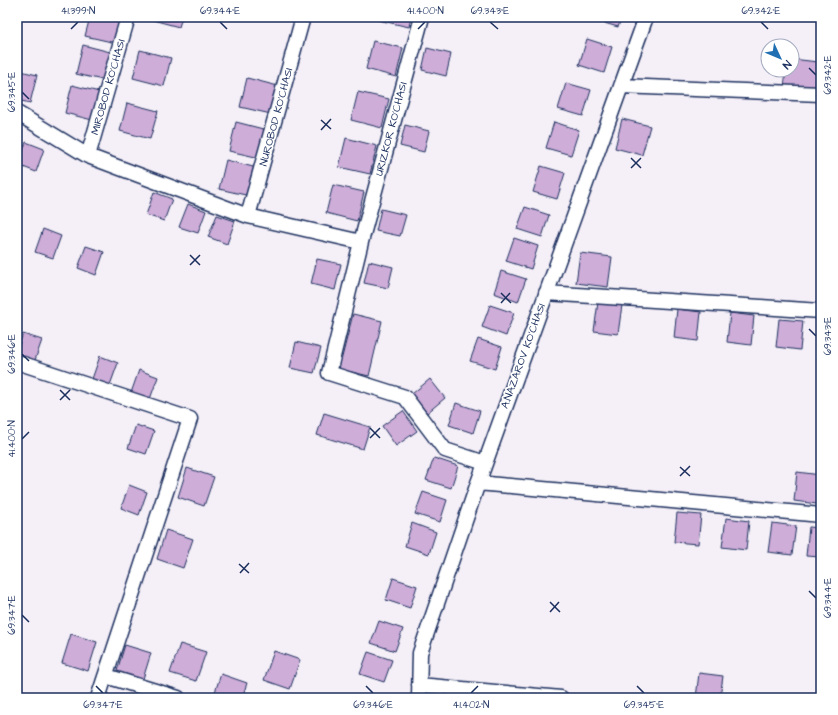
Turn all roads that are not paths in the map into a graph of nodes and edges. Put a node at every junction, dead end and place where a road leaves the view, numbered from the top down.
1 (128, 17) edge
2 (303, 17) edge
3 (422, 17) edge
4 (646, 17) edge
5 (621, 86) junction
6 (821, 94) edge
7 (17, 113) edge
8 (88, 156) junction
9 (248, 216) junction
10 (361, 242) junction
11 (546, 293) junction
12 (821, 311) edge
13 (17, 362) edge
14 (485, 463) junction
15 (478, 483) junction
16 (821, 515) edge
17 (106, 676) junction
18 (419, 692) edge
19 (98, 698) edge
20 (178, 698) edge
21 (561, 698) edge

1 - 8 street, MIROBOD KO'CHASI
2 - 9 street, NUROBOD KO'CHASI
3 - 10 street, URIZKOR KO'CHASI
4 - 5 street, A.NAZAROV KO'CHASI
5 - 6 street
5 - 11 street, A.NAZAROV KO'CHASI
7 - 8 street
8 - 9 street
9 - 10 street
10 - 14 street, URIZKOR KO'CHASI
11 - 12 street
11 - 14 street, A.NAZAROV KO'CHASI
13 - 17 street
14 - 15 street, A.NAZAROV KO'CHASI
15 - 16 street
15 - 18 street, A.NAZAROV KO'CHASI
17 - 19 street
17 - 20 street
18 - 21 street

